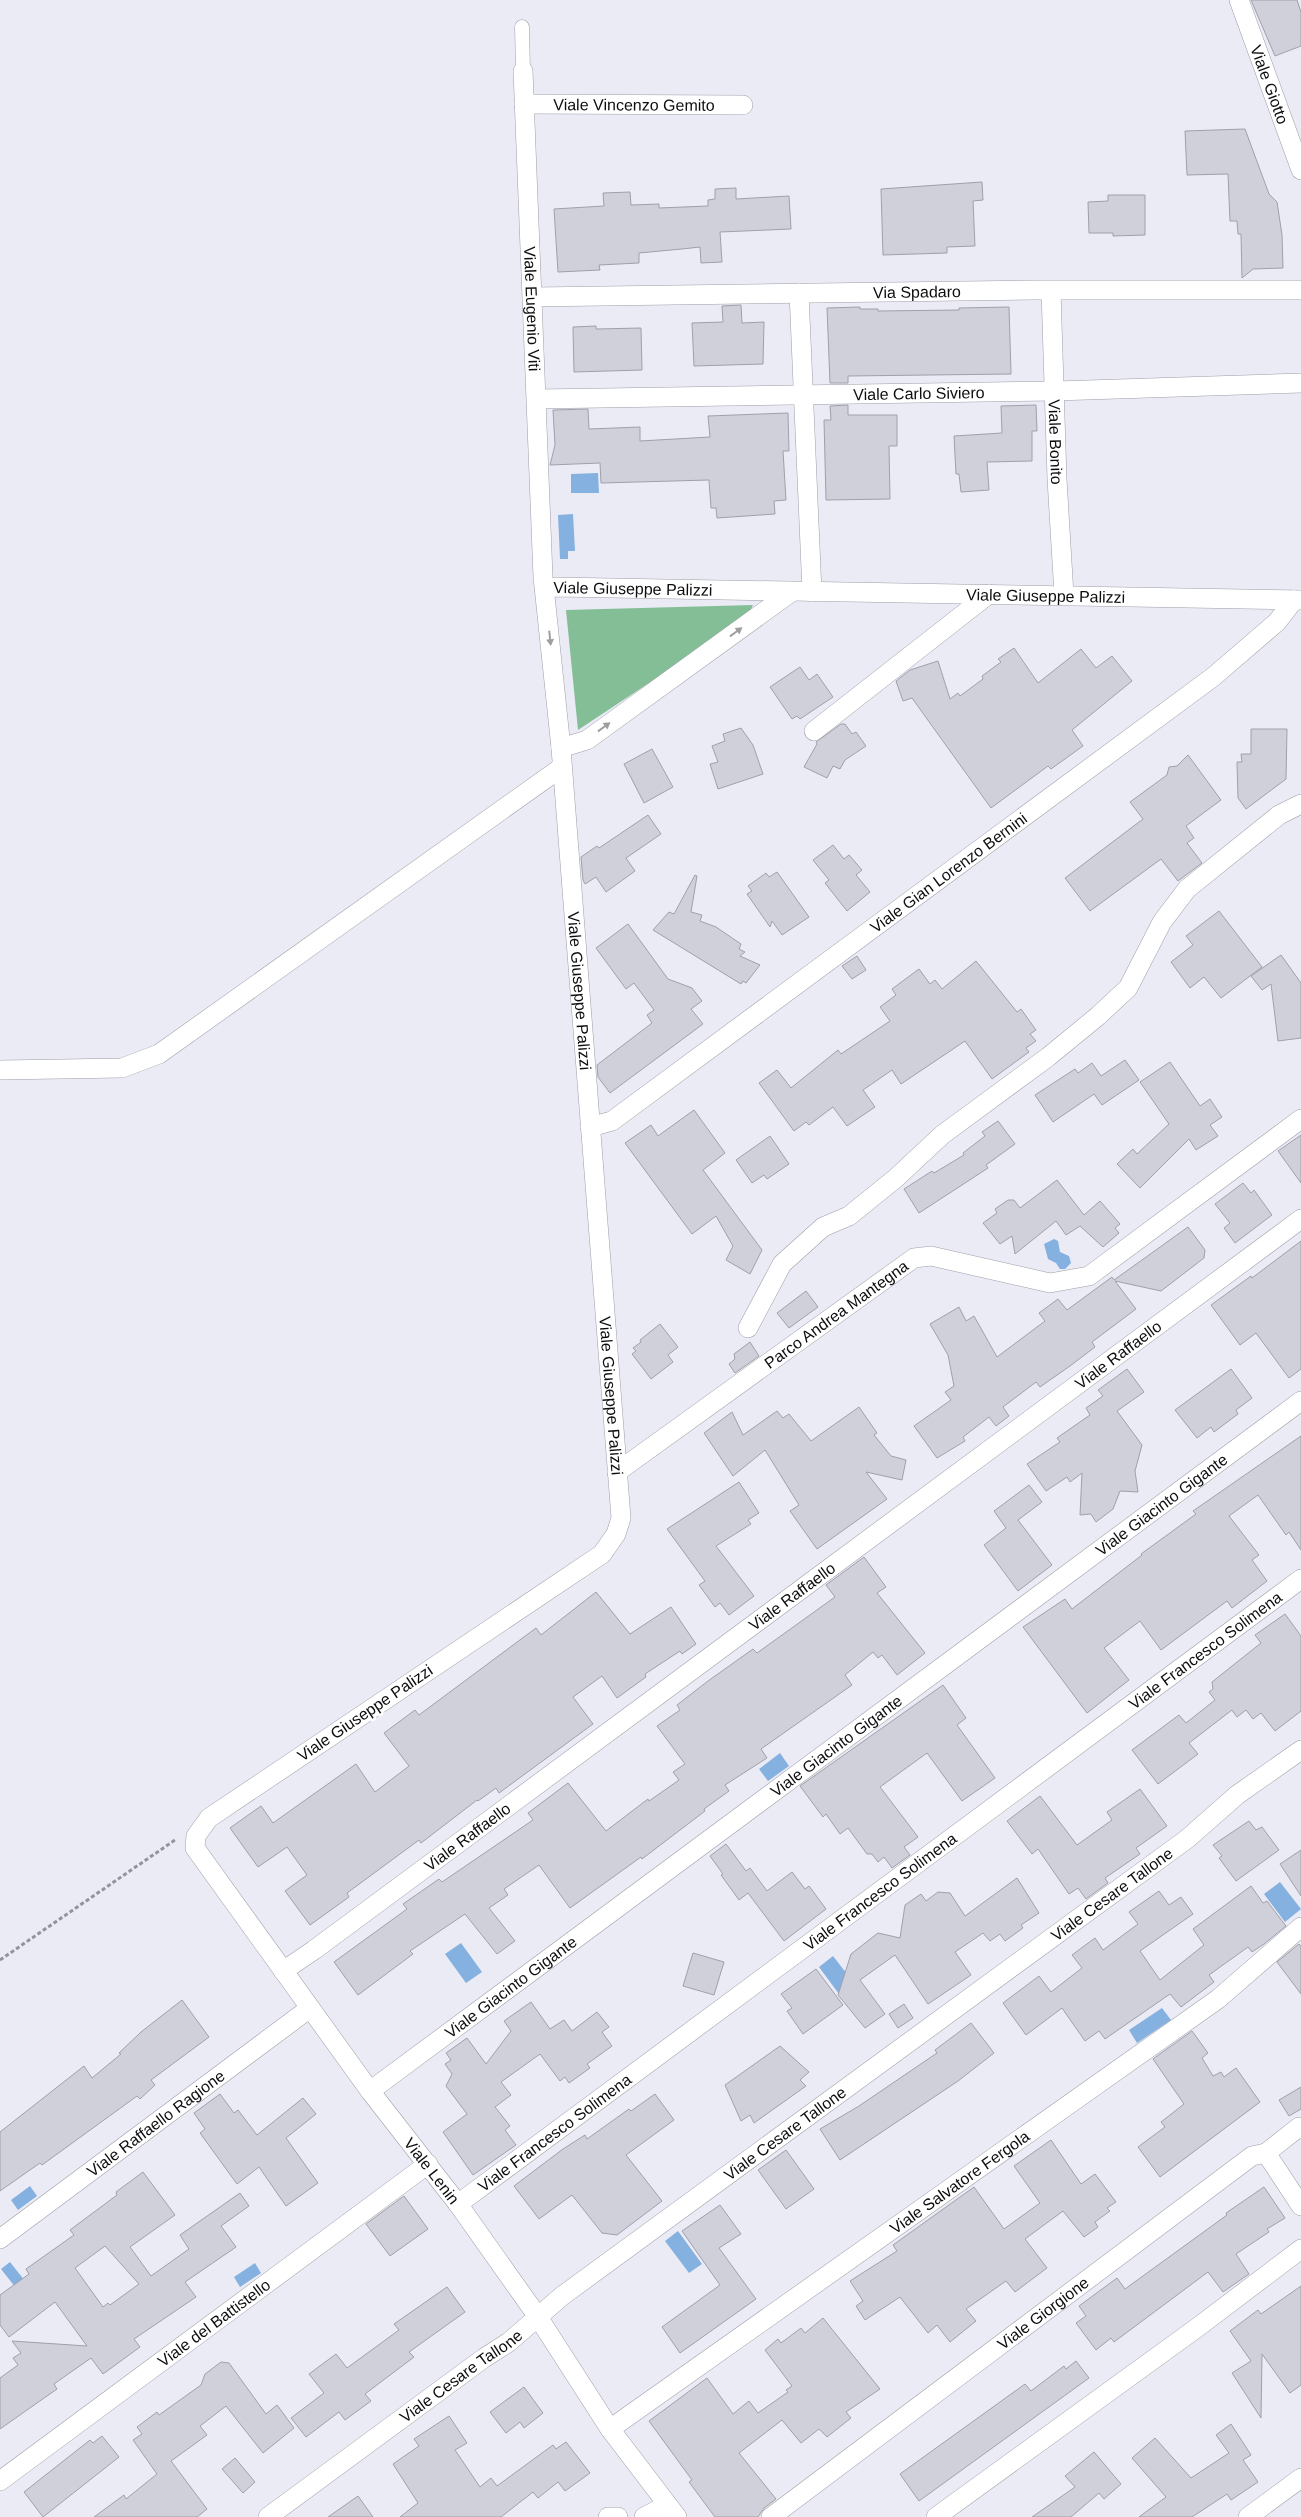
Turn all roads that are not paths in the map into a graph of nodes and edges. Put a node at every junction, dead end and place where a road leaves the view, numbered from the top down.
1 (1239, 0) edge
2 (522, 27) dead end
3 (523, 70) joint
4 (524, 104) junction
5 (743, 105) dead end
6 (1301, 170) edge
7 (1301, 290) edge
8 (1051, 291) junction
9 (799, 293) junction
10 (533, 298) junction
11 (1301, 383) edge
12 (1056, 391) junction
13 (804, 395) junction
14 (538, 399) junction
15 (545, 589) junction
16 (812, 592) junction
17 (790, 593) junction
18 (988, 594) junction
19 (1064, 595) junction
20 (1297, 600) edge
21 (814, 731) dead end
22 (561, 748) junction
23 (562, 767) junction
24 (1301, 804) edge
25 (0, 1070) edge
26 (1301, 1119) edge
27 (590, 1127) junction
28 (1301, 1219) edge
29 (748, 1328) dead end
30 (1301, 1401) edge
31 (617, 1472) junction
32 (1301, 1579) edge
33 (1301, 1750) edge
34 (202, 1826) joint
35 (1301, 1927) edge
36 (283, 1971) junction
37 (310, 2008) junction
38 (370, 2091) junction
39 (1301, 2129) edge
40 (1266, 2153) junction
41 (428, 2164) junction
42 (458, 2204) junction
43 (1301, 2206) edge
44 (0, 2239) edge
45 (1301, 2249) edge
46 (538, 2317) junction
47 (610, 2429) junction
48 (1301, 2478) edge
49 (0, 2481) edge
50 (672, 2511) edge
51 (268, 2517) edge
52 (608, 2517) edge
53 (618, 2517) edge
54 (644, 2517) edge
55 (771, 2517) edge
56 (936, 2517) edge
57 (1248, 2517) edge

1 - 6 street, Viale Giotto
2 - 3 street, Viale Eugenio Viti
3 - 4 street, Viale Eugenio Viti
4 - 5 street, Viale Vincenzo Gemito
4 - 10 street, Viale Eugenio Viti
7 - 8 street, Via Spadaro
8 - 9 street, Via Spadaro
8 - 12 street, Viale Bonito
9 - 10 street, Via Spadaro
9 - 13 street
10 - 14 street, Viale Eugenio Viti
11 - 12 street, Viale Carlo Siviero
12 - 13 street, Viale Carlo Siviero
12 - 19 street, Viale Bonito
13 - 14 street, Viale Carlo Siviero
13 - 16 street
14 - 15 street, Viale Eugenio Viti
15 - 17 street, Viale Giuseppe Palizzi
15 -> 22 street, Viale Giuseppe Palizzi
16 - 17 street, Viale Giuseppe Palizzi
16 - 18 street, Viale Giuseppe Palizzi
22 -> 17 street
18 - 19 street, Viale Giuseppe Palizzi
18 - 21 street
19 - 20 street, Viale Giuseppe Palizzi
20 - 27 street, Viale Gian Lorenzo Bernini
22 - 23 street, Viale Giuseppe Palizzi
23 - 25 street
23 - 27 street, Viale Giuseppe Palizzi
24 - 29 street
26 - 31 street, Parco Andrea Mantegna
27 - 31 street, Viale Giuseppe Palizzi
28 - 36 street, Viale Raffaello
30 - 38 street, Viale Giacinto Gigante
31 - 34 street, Viale Giuseppe Palizzi
32 - 42 street, Viale Francesco Solimena
33 - 46 street, Viale Cesare Tallone
34 - 36 street, Viale Lenin
35 - 47 street, Viale Salvatore Fergola
36 - 37 street, Viale Lenin
37 - 38 street, Viale Lenin
37 - 44 street, Viale Raffaello Ragione
38 - 41 street, Viale Lenin
39 - 40 street, Viale Giorgione
40 - 43 street
40 - 55 street, Viale Giorgione
41 - 42 street, Viale Lenin
41 - 49 street, Viale del Battistello
42 - 46 street, Viale Lenin
45 - 56 street
46 - 47 street, Viale Lenin
46 - 51 street, Viale Cesare Tallone
47 - 50 street, Viale Lenin
48 - 57 street
50 - 54 street
52 - 53 street

